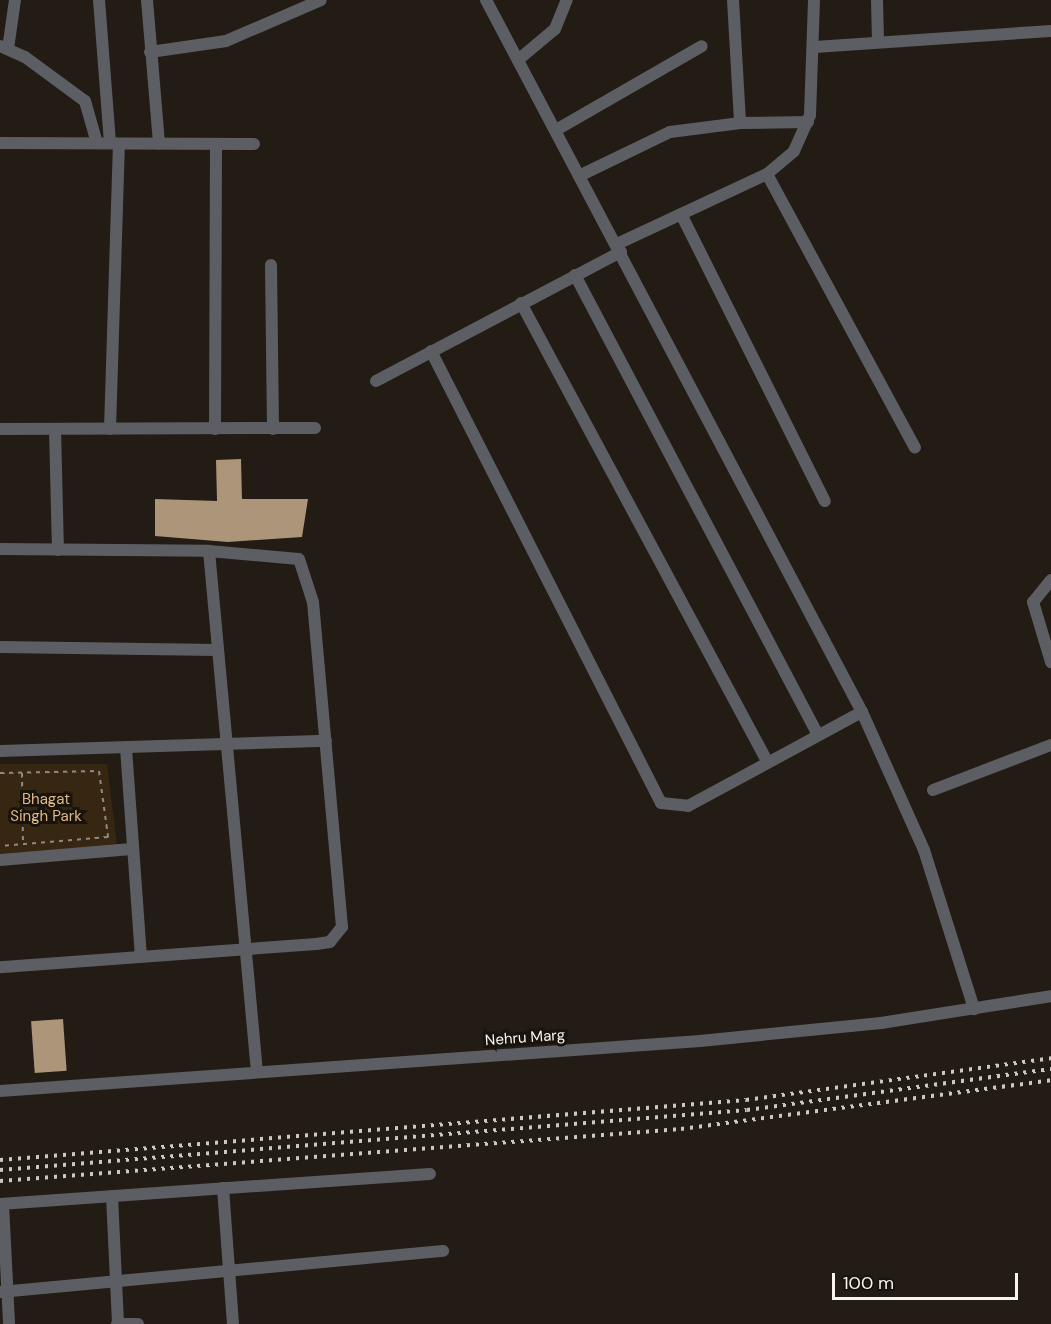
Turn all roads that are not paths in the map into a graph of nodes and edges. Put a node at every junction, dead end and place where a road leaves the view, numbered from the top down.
1 (15, 0) edge
2 (99, 0) edge
3 (147, 0) edge
4 (321, 0) edge
5 (486, 0) edge
6 (567, 0) edge
7 (733, 0) edge
8 (814, 0) edge
9 (877, 0) edge
10 (1051, 31) edge
11 (878, 42) junction
12 (702, 46) dead end
13 (815, 47) junction
14 (4, 48) edge
15 (150, 52) junction
16 (518, 60) junction
17 (808, 122) junction
18 (740, 123) junction
19 (556, 130) junction
20 (0, 143) edge
21 (97, 143) junction
22 (115, 144) junction
23 (159, 144) junction
24 (216, 144) junction
25 (254, 144) dead end
26 (767, 174) junction
27 (581, 175) junction
28 (681, 214) junction
29 (619, 248) junction
30 (271, 265) dead end
31 (574, 275) junction
32 (521, 303) junction
33 (430, 351) junction
34 (376, 381) dead end
35 (0, 429) edge
36 (55, 429) junction
37 (110, 429) junction
38 (215, 429) junction
39 (273, 429) junction
40 (315, 429) dead end
41 (915, 448) dead end
42 (825, 501) dead end
43 (0, 549) edge
44 (58, 550) junction
45 (209, 551) junction
46 (1051, 580) edge
47 (0, 647) edge
48 (218, 650) junction
49 (1051, 662) edge
50 (862, 712) junction
51 (817, 733) junction
52 (326, 741) junction
53 (1051, 745) edge
54 (126, 748) junction
55 (227, 748) junction
56 (0, 751) edge
57 (767, 761) junction
58 (933, 790) dead end
59 (132, 849) junction
60 (0, 860) edge
61 (245, 946) junction
62 (141, 955) junction
63 (0, 967) edge
64 (1051, 996) edge
65 (974, 1009) junction
66 (257, 1072) junction
67 (0, 1091) edge
68 (430, 1174) dead end
69 (223, 1188) junction
70 (112, 1196) junction
71 (1, 1204) edge
72 (443, 1251) dead end
73 (230, 1270) junction
74 (116, 1281) junction
75 (4, 1291) edge
76 (9, 1324) edge
77 (118, 1324) edge
78 (138, 1324) edge
79 (233, 1324) edge

1 - 14 street
2 - 22 street
3 - 15 street
4 - 15 street
5 - 16 street
6 - 16 street
7 - 18 street
8 - 13 street
9 - 11 street
10 - 11 street
11 - 13 street
12 - 19 street
13 - 17 street
14 - 21 street
15 - 23 street
16 - 19 street
17 - 18 street
17 - 26 street
18 - 27 street
19 - 27 street
20 - 21 street
21 - 22 street
22 - 23 street
22 - 37 street
23 - 24 street
24 - 25 street
24 - 38 street
26 - 28 street
26 - 41 street
27 - 29 street
28 - 29 street
28 - 42 street
29 - 31 street
29 - 50 street
30 - 39 street
31 - 32 street
31 - 51 street
32 - 33 street
32 - 57 street
33 - 34 street
33 - 57 street
35 - 36 street
36 - 37 street
36 - 44 street
37 - 38 street
38 - 39 street
39 - 40 street
43 - 44 street
44 - 45 street
45 - 48 street
45 - 52 street
46 - 49 street
47 - 48 street
48 - 55 street
50 - 51 street
50 - 65 street
51 - 57 street
52 - 55 street
52 - 61 street
53 - 58 street
54 - 55 street
54 - 56 street
54 - 59 street
55 - 61 street
59 - 60 street
59 - 62 street
61 - 62 street
61 - 66 street
62 - 63 street
64 - 65 street, Nehru Marg
65 - 66 street, Nehru Marg
66 - 67 street, Nehru Marg
68 - 69 street
69 - 70 street
69 - 73 street
70 - 71 street
70 - 74 street
71 - 75 street
72 - 73 street
73 - 74 street
73 - 79 street
74 - 75 street
74 - 77 street
75 - 76 street
77 - 78 street

